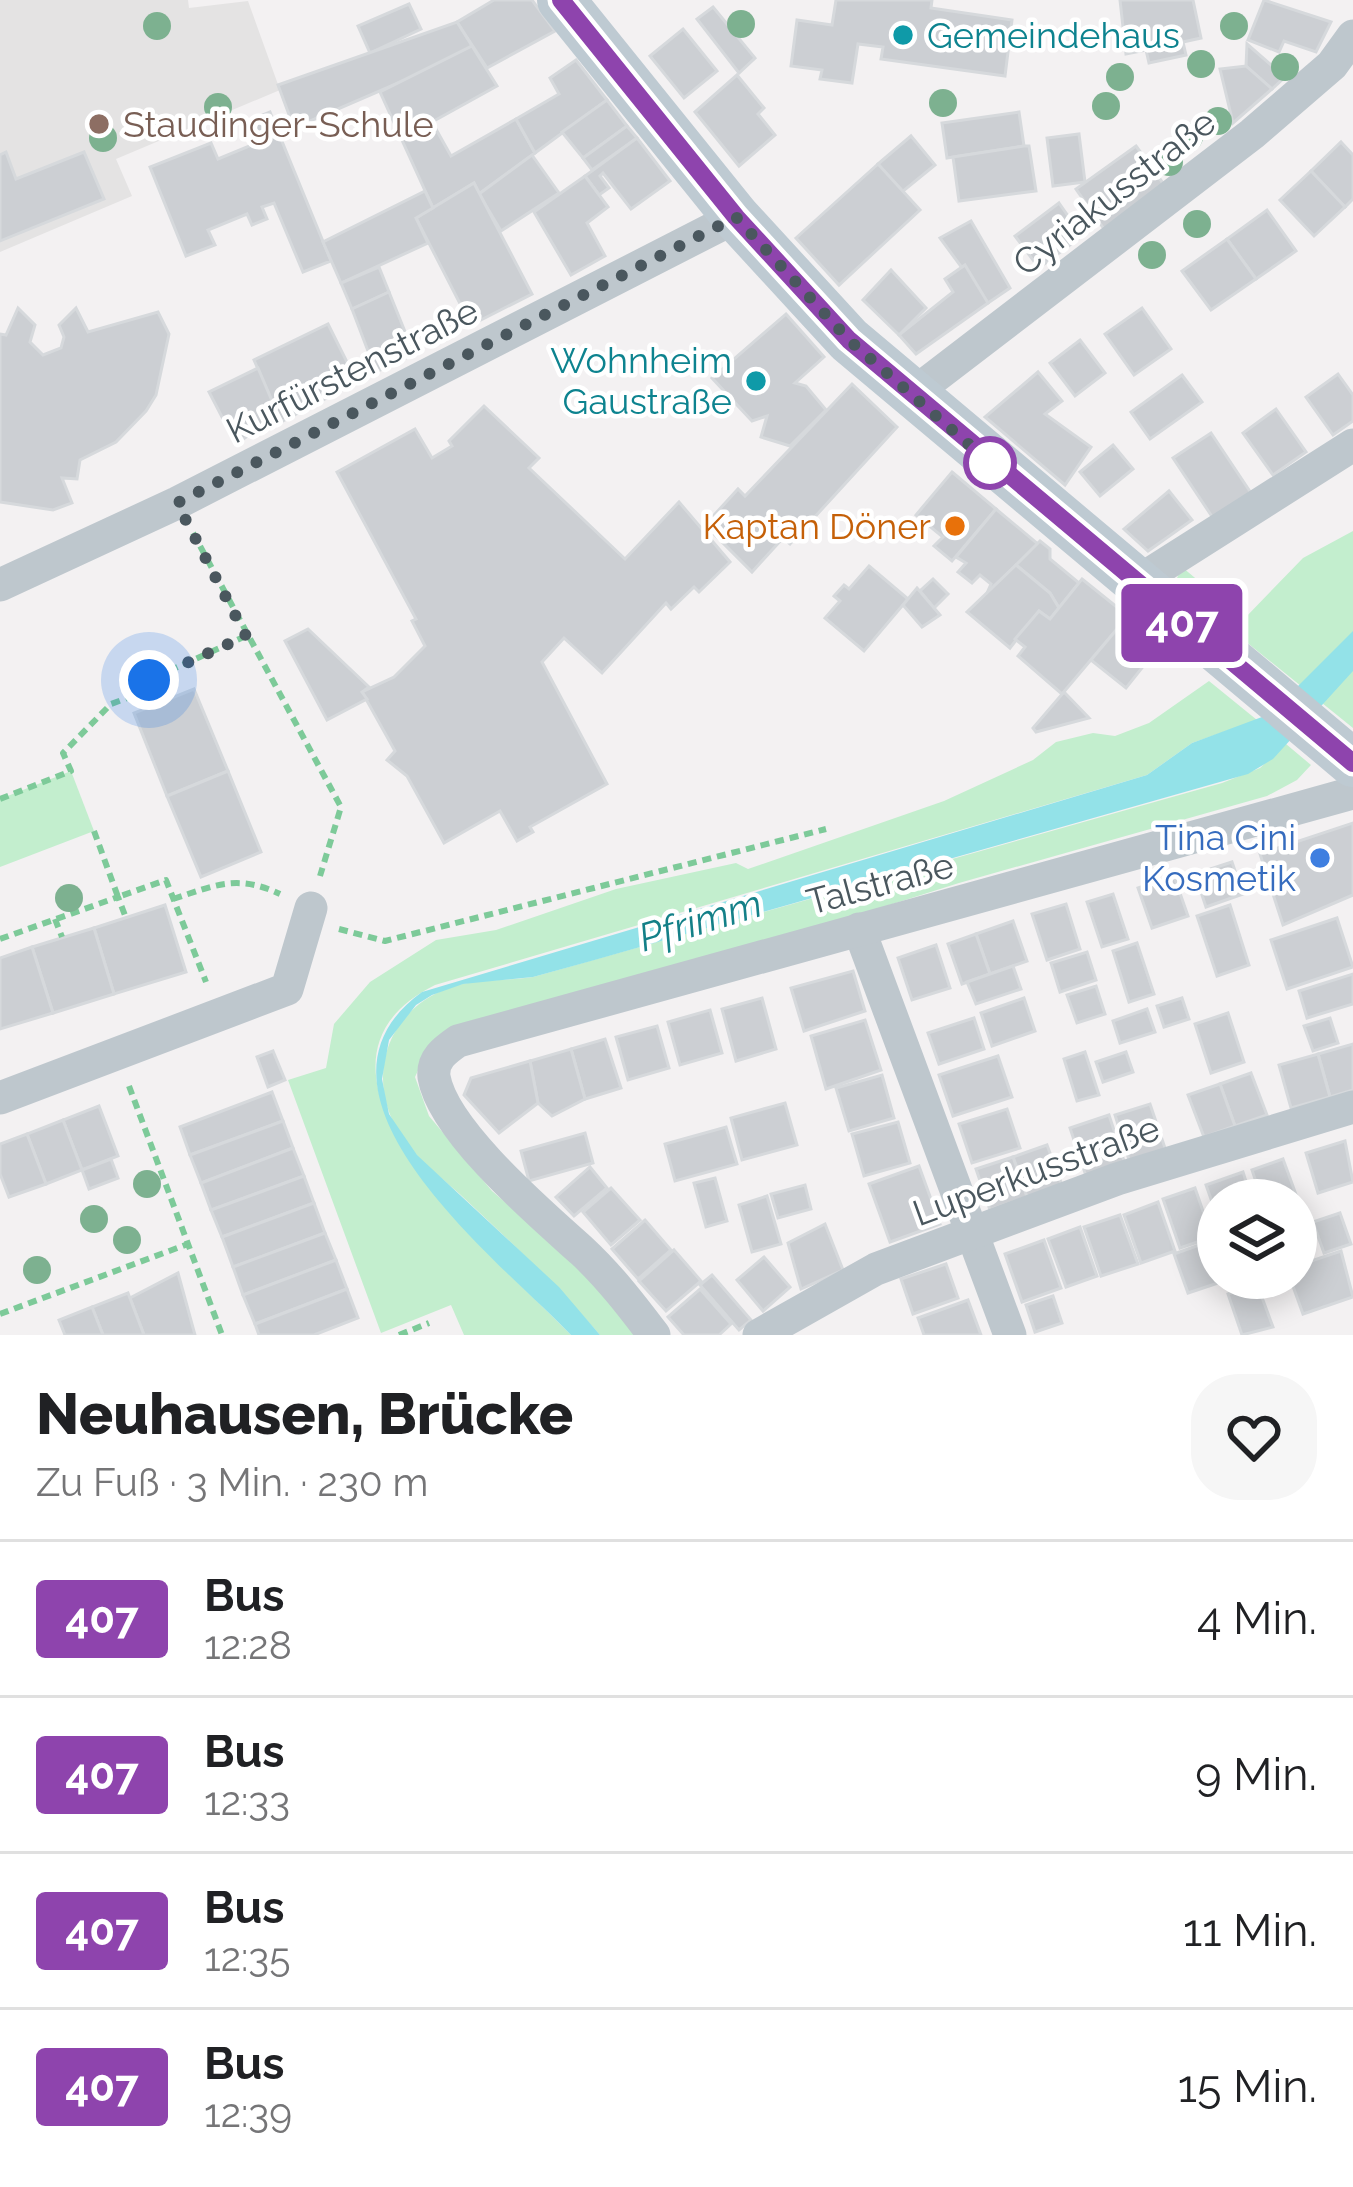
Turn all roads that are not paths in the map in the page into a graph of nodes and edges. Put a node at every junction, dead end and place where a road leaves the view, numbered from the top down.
1 (561, 0) edge
2 (1353, 36) edge
3 (736, 217) junction
4 (910, 396) junction
5 (1353, 445) edge
6 (1134, 584) junction
7 (0, 585) edge
8 (1342, 753) edge
9 (1353, 793) edge
10 (309, 914) road end
11 (859, 929) junction
12 (0, 1098) edge
13 (1353, 1107) edge
14 (970, 1234) junction
15 (654, 1335) edge
16 (758, 1335) edge
17 (1010, 1335) edge

1 - 3 main road
2 - 4 street, Cyriakusstraße
3 - 4 main road
3 - 7 street, Kurfürstenstraße
4 - 6 main road
5 - 6 street
6 - 8 main road
9 - 11 street, Talstraße
10 - 12 street
11 - 14 street
11 - 15 street, Talstraße
13 - 14 street, Luperkusstraße
14 - 16 street, Luperkusstraße
14 - 17 street

